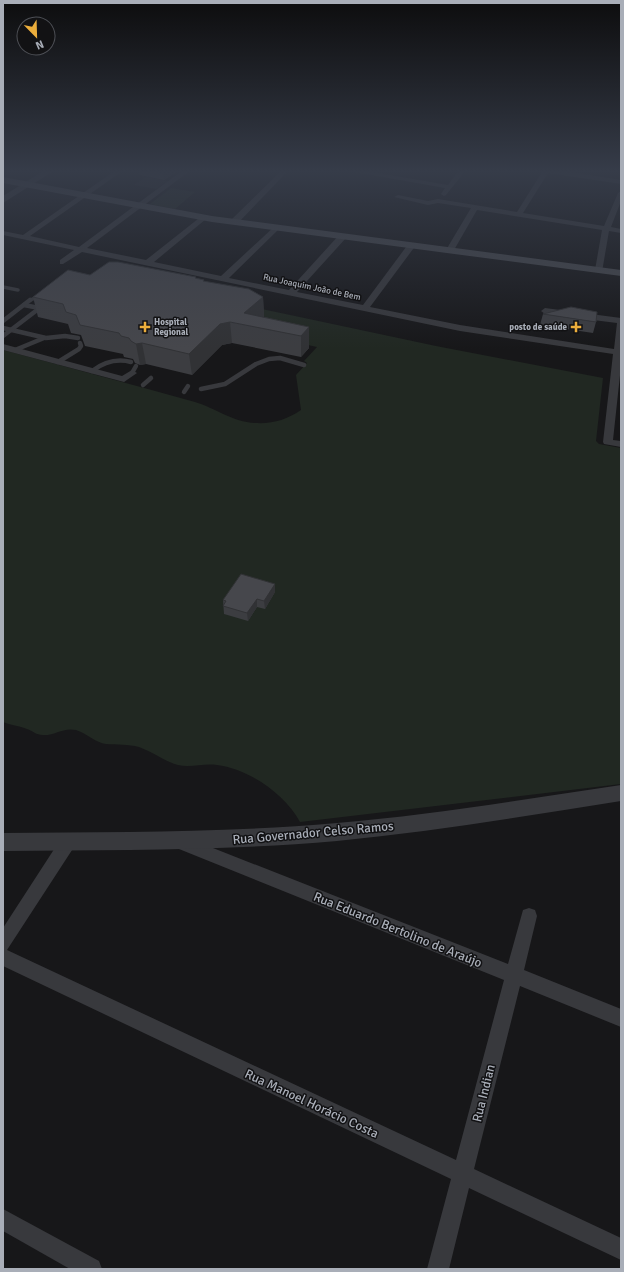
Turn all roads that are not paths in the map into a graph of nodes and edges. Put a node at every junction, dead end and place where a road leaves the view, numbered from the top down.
1 (35, 229) edge
2 (108, 229) edge
3 (192, 229) edge
4 (195, 229) edge
5 (274, 229) edge
6 (294, 229) edge
7 (462, 229) edge
8 (606, 229) edge
9 (609, 229) edge
10 (621, 231) edge
11 (3, 234) edge
12 (343, 236) junction
13 (23, 238) junction
14 (412, 245) junction
15 (81, 249) junction
16 (450, 250) junction
17 (63, 262) dead end
18 (148, 263) junction
19 (157, 265) junction
20 (599, 270) junction
21 (621, 273) edge
22 (223, 279) junction
23 (3, 287) edge
24 (18, 290) dead end
25 (48, 293) edge
26 (291, 293) junction
27 (44, 304) edge
28 (24, 305) junction
29 (39, 308) junction
30 (365, 308) junction
31 (545, 310) dead end
32 (3, 321) edge
33 (621, 322) edge
34 (3, 328) edge
35 (11, 330) junction
36 (3, 337) edge
37 (46, 338) junction
38 (26, 344) junction
39 (3, 347) edge
40 (15, 350) junction
41 (618, 352) junction
42 (68, 356) junction
43 (58, 362) junction
44 (131, 362) dead end
45 (100, 364) junction
46 (304, 365) dead end
47 (92, 371) junction
48 (151, 378) dead end
49 (618, 379) edge
50 (143, 385) dead end
51 (188, 386) dead end
52 (201, 389) dead end
53 (184, 392) dead end
54 (621, 444) edge
55 (621, 793) edge
56 (174, 840) junction
57 (3, 842) edge
58 (68, 842) junction
59 (529, 916) dead end
60 (3, 943) edge
61 (3, 957) edge
62 (514, 975) junction
63 (621, 1018) edge
64 (462, 1174) junction
65 (3, 1219) edge
66 (621, 1249) edge
67 (91, 1269) edge
68 (438, 1269) edge

1 - 13 street
2 - 15 street
3 - 18 street
4 - 19 street
5 - 22 street
6 - 12 main road
7 - 16 street
8 - 20 street
9 - 10 street
11 - 13 street, Rua Joaquim João de Bem
12 - 14 main road
12 - 26 street
13 - 15 street, Rua Joaquim João de Bem
14 - 16 main road
14 - 30 street
15 - 17 street
15 - 18 street, Rua Joaquim João de Bem
16 - 20 main road
18 - 19 street, Rua Joaquim João de Bem
19 - 22 street, Rua Joaquim João de Bem
20 - 21 main road
22 - 26 street, Rua Joaquim João de Bem
23 - 24 lane
25 - 28 lane
26 - 30 street, Rua Joaquim João de Bem
27 - 29 lane
28 - 29 lane
28 - 32 lane
29 - 35 lane
30 - 41 street, Rua Joaquim João de Bem
31 - 33 street
33 - 41 street
34 - 35 lane
35 - 36 lane
35 - 37 lane
36 - 38 street
37 - 38 lane
37 - 42 lane
38 - 40 lane
38 - 42 street
39 - 40 street
40 - 43 street
41 - 49 street
42 - 43 lane
42 - 45 street
43 - 47 street
44 - 45 lane
45 - 47 lane
45 - 47 street
46 - 52 lane
48 - 50 lane
49 - 54 street
51 - 53 lane
55 - 56 street, Rua Governador Celso Ramos
56 - 58 street, Rua Governador Celso Ramos
56 - 62 street, Rua Eduardo Bertolino de Araújo
57 - 58 street, Rua Governador Celso Ramos
58 - 60 street
59 - 62 street, Rua Indian
61 - 64 street, Rua Manoel Horácio Costa
62 - 63 street, Rua Eduardo Bertolino de Araújo
62 - 64 street, Rua Indian
64 - 66 street, Rua Manoel Horácio Costa
64 - 68 street, Rua Indian
65 - 67 street

